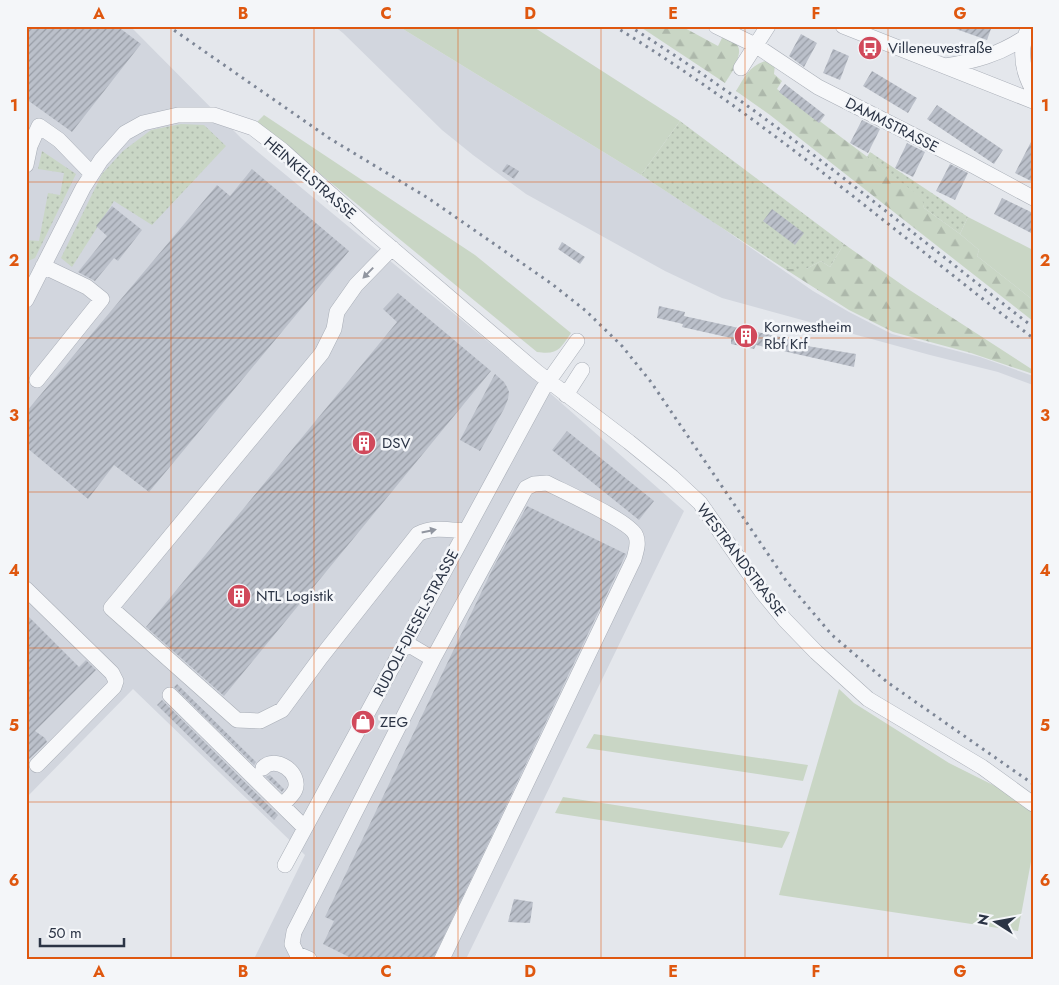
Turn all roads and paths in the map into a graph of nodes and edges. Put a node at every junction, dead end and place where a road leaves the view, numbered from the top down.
1 (716, 26) edge
2 (768, 26) edge
3 (843, 26) edge
4 (1027, 32) edge
5 (756, 45) junction
6 (943, 66) junction
7 (741, 68) dead end
8 (1033, 90) edge
9 (1033, 101) edge
10 (26, 165) edge
11 (92, 174) junction
12 (1033, 198) edge
13 (392, 248) junction
14 (42, 266) junction
15 (30, 282) edge
16 (26, 300) edge
17 (577, 342) dead end
18 (582, 370) dead end
19 (37, 380) dead end
20 (548, 381) junction
21 (566, 394) junction
22 (466, 531) junction
23 (26, 589) edge
24 (406, 643) junction
25 (433, 659) junction
26 (170, 695) dead end
27 (37, 765) dead end
28 (263, 768) dead end
29 (1033, 804) edge
30 (282, 805) junction
31 (305, 828) junction
32 (285, 865) dead end
33 (309, 959) edge
34 (442, 959) edge

1 - 5 street, DAMMSTRASSE
2 - 5 street
3 - 6 street
4 - 6 street
4 - 8 street
5 - 7 street
5 - 12 street, DAMMSTRASSE
6 - 9 street
10 - 11 street
11 - 13 street, HEINKELSTRASSE
11 - 14 street, HEINKELSTRASSE
13 - 20 street, HEINKELSTRASSE
13 -> 22 street
14 - 15 street, HEINKELSTRASSE
14 - 19 street
15 - 16 street, HEINKELSTRASSE
17 - 20 street
18 - 21 street
20 - 21 street, WESTRANDSTRASSE
20 - 22 street, RUDOLF-DIESEL-STRASSE
21 - 29 street, WESTRANDSTRASSE
22 - 24 street, RUDOLF-DIESEL-STRASSE
23 - 27 street
24 - 25 street
24 - 31 street, RUDOLF-DIESEL-STRASSE
25 - 33 street
25 - 34 street
26 - 30 street
28 - 30 street
30 - 31 street
31 - 32 street, RUDOLF-DIESEL-STRASSE

